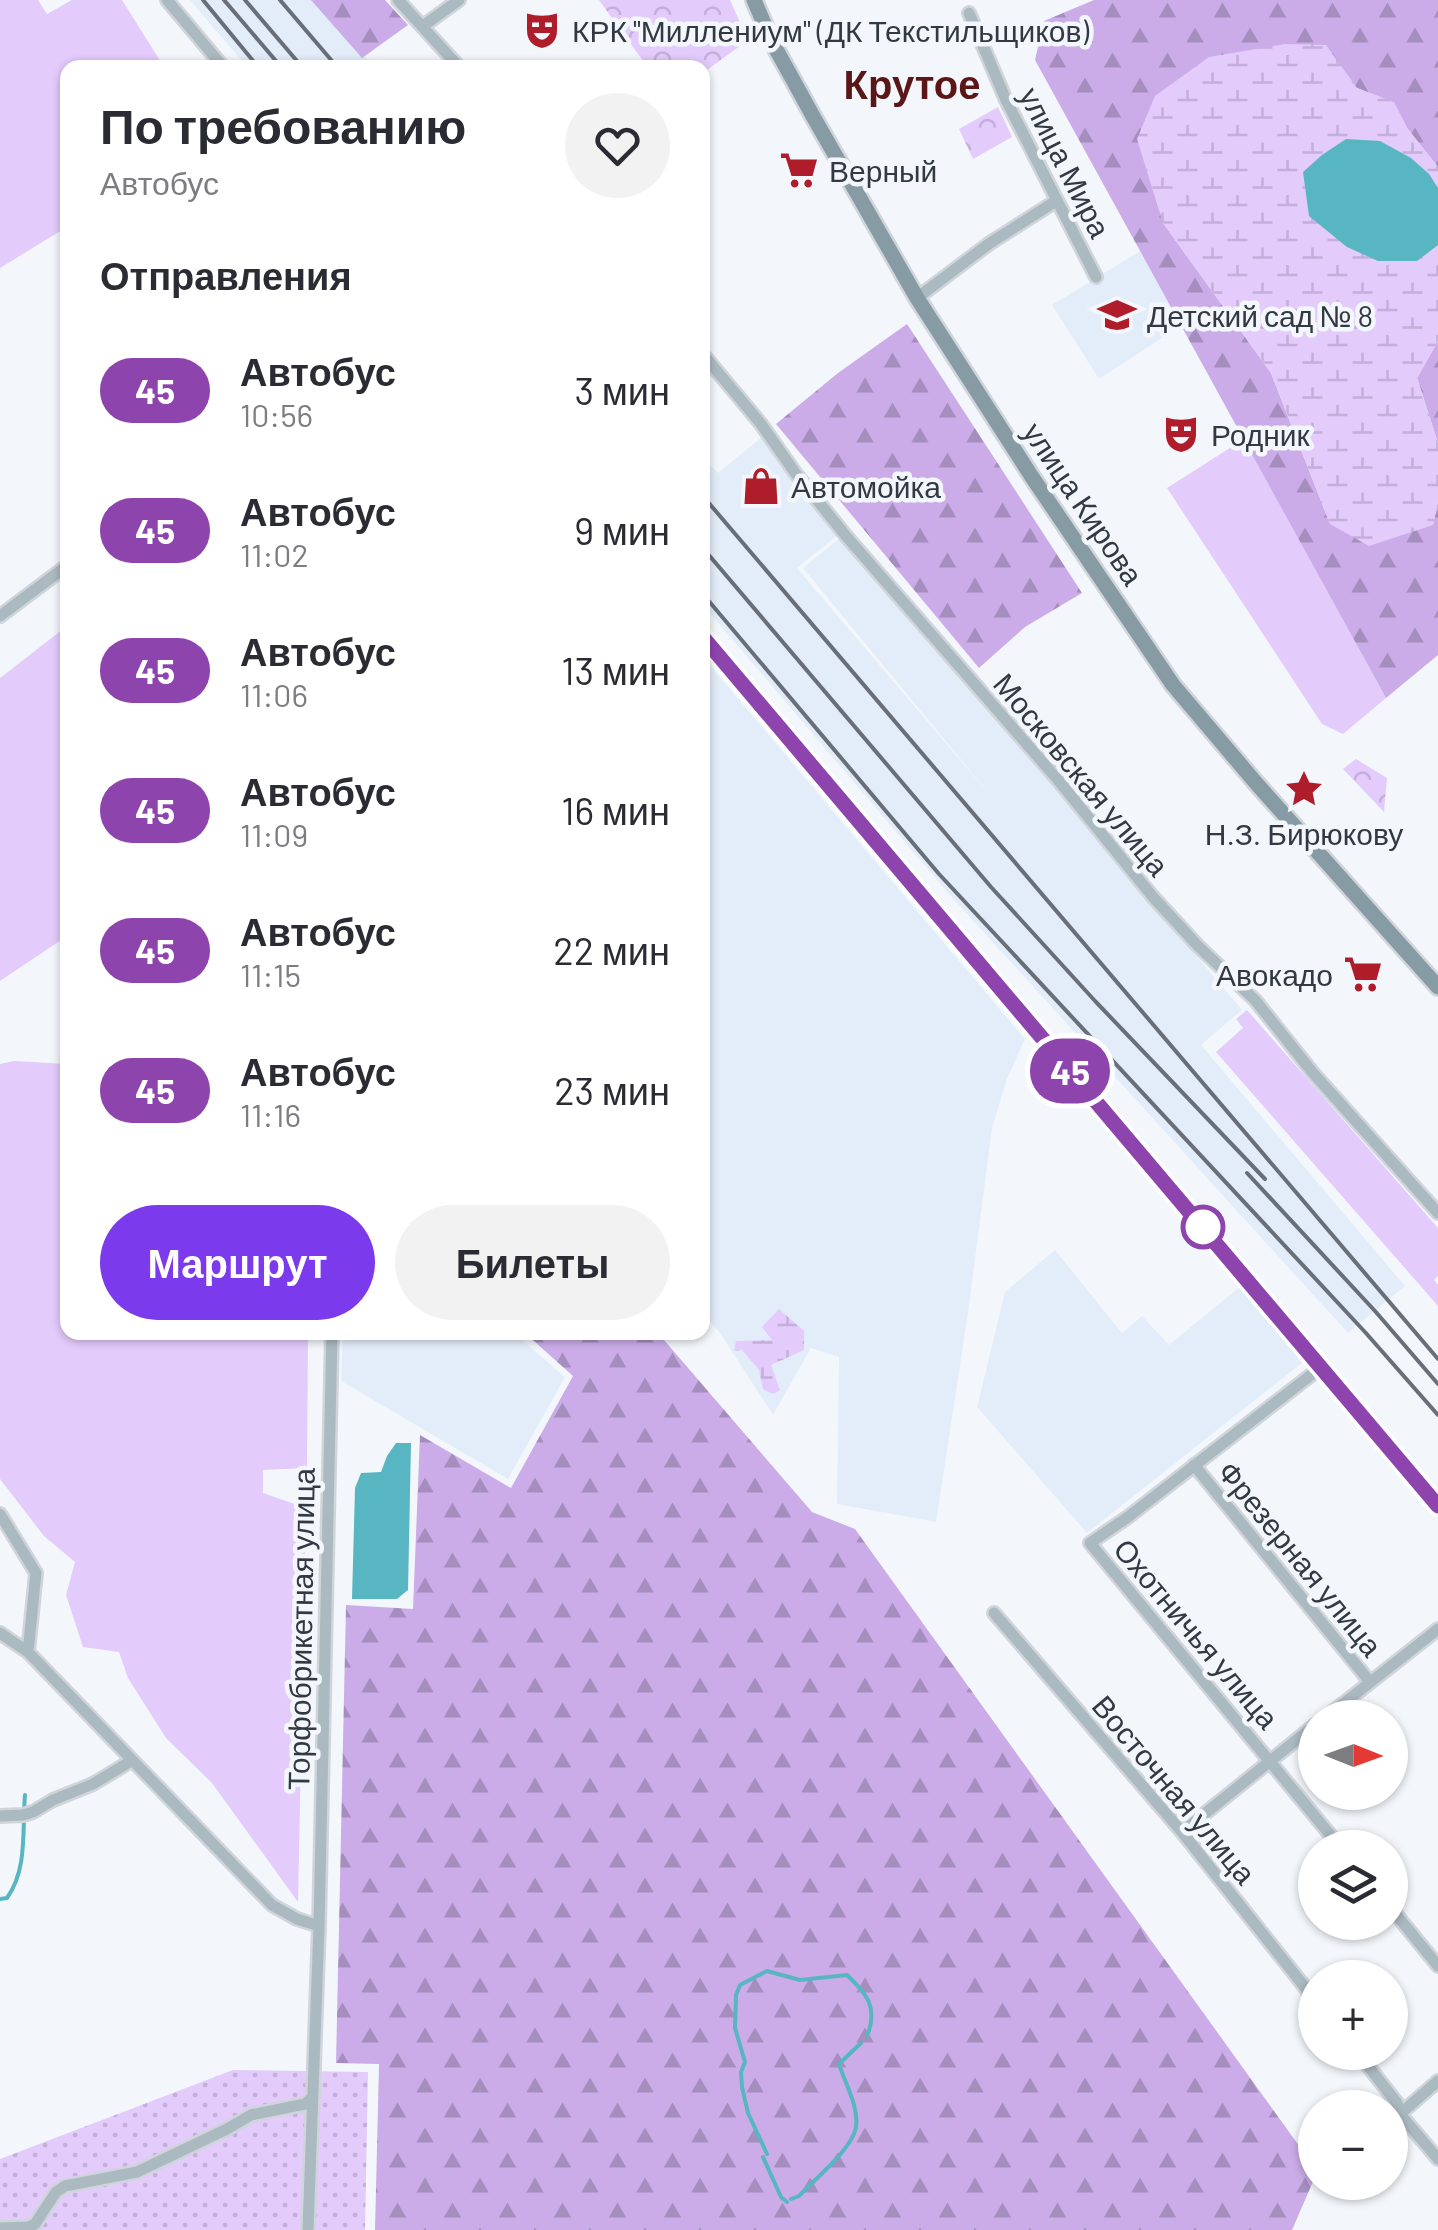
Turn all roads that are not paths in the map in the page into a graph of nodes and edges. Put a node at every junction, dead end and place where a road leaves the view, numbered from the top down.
1 (166, 0) edge
2 (398, 0) edge
3 (459, 0) edge
4 (754, 0) edge
5 (969, 13) dead end
6 (422, 26) junction
7 (217, 60) edge
8 (453, 60) edge
9 (1056, 201) junction
10 (1096, 277) dead end
11 (917, 298) junction
12 (710, 363) edge
13 (60, 572) edge
14 (0, 616) edge
15 (710, 644) edge
16 (1438, 987) edge
17 (1438, 1213) edge
18 (332, 1340) edge
19 (1320, 1368) junction
20 (1194, 1465) junction
21 (1438, 1506) edge
22 (0, 1514) edge
23 (994, 1613) dead end
24 (1438, 1629) edge
25 (0, 1633) edge
26 (28, 1652) junction
27 (1370, 1682) junction
28 (1348, 1700) edge
29 (1298, 1738) edge
30 (1270, 1760) junction
31 (130, 1761) junction
32 (0, 1816) edge
33 (1326, 1830) edge
34 (1182, 1832) junction
35 (319, 1926) junction
36 (1408, 1929) edge
37 (1438, 1966) edge
38 (1298, 1979) edge
39 (1371, 2070) edge
40 (1438, 2081) edge
41 (1386, 2090) edge
42 (314, 2098) junction
43 (1408, 2107) edge
44 (1408, 2123) edge
45 (1438, 2159) edge
46 (0, 2228) edge
47 (308, 2230) edge

1 - 7 street
2 - 6 street
3 - 6 street
4 - 11 street, улица Кирова
5 - 9 street, улица Мира
6 - 8 street
9 - 10 street, улица Мира
9 - 11 street
11 - 16 street, улица Кирова
12 - 17 street, Московская улица
13 - 14 street
15 - 19 street
18 - 35 street, Торфобрикетная улица
19 - 20 street
19 - 21 street
20 - 27 street, Фрезерная улица
20 - 30 street, Охотничья улица
22 - 26 street
23 - 34 street, Восточная улица
24 - 27 street
25 - 26 street
26 - 31 street
27 - 28 street
29 - 30 street
30 - 33 street, Охотничья улица
30 - 34 street
31 - 32 street
31 - 35 street
34 - 38 street, Восточная улица
35 - 42 street, Торфобрикетная улица
36 - 37 street
39 - 41 street
40 - 43 street
42 - 46 street
42 - 47 street, Торфобрикетная улица
44 - 45 street

